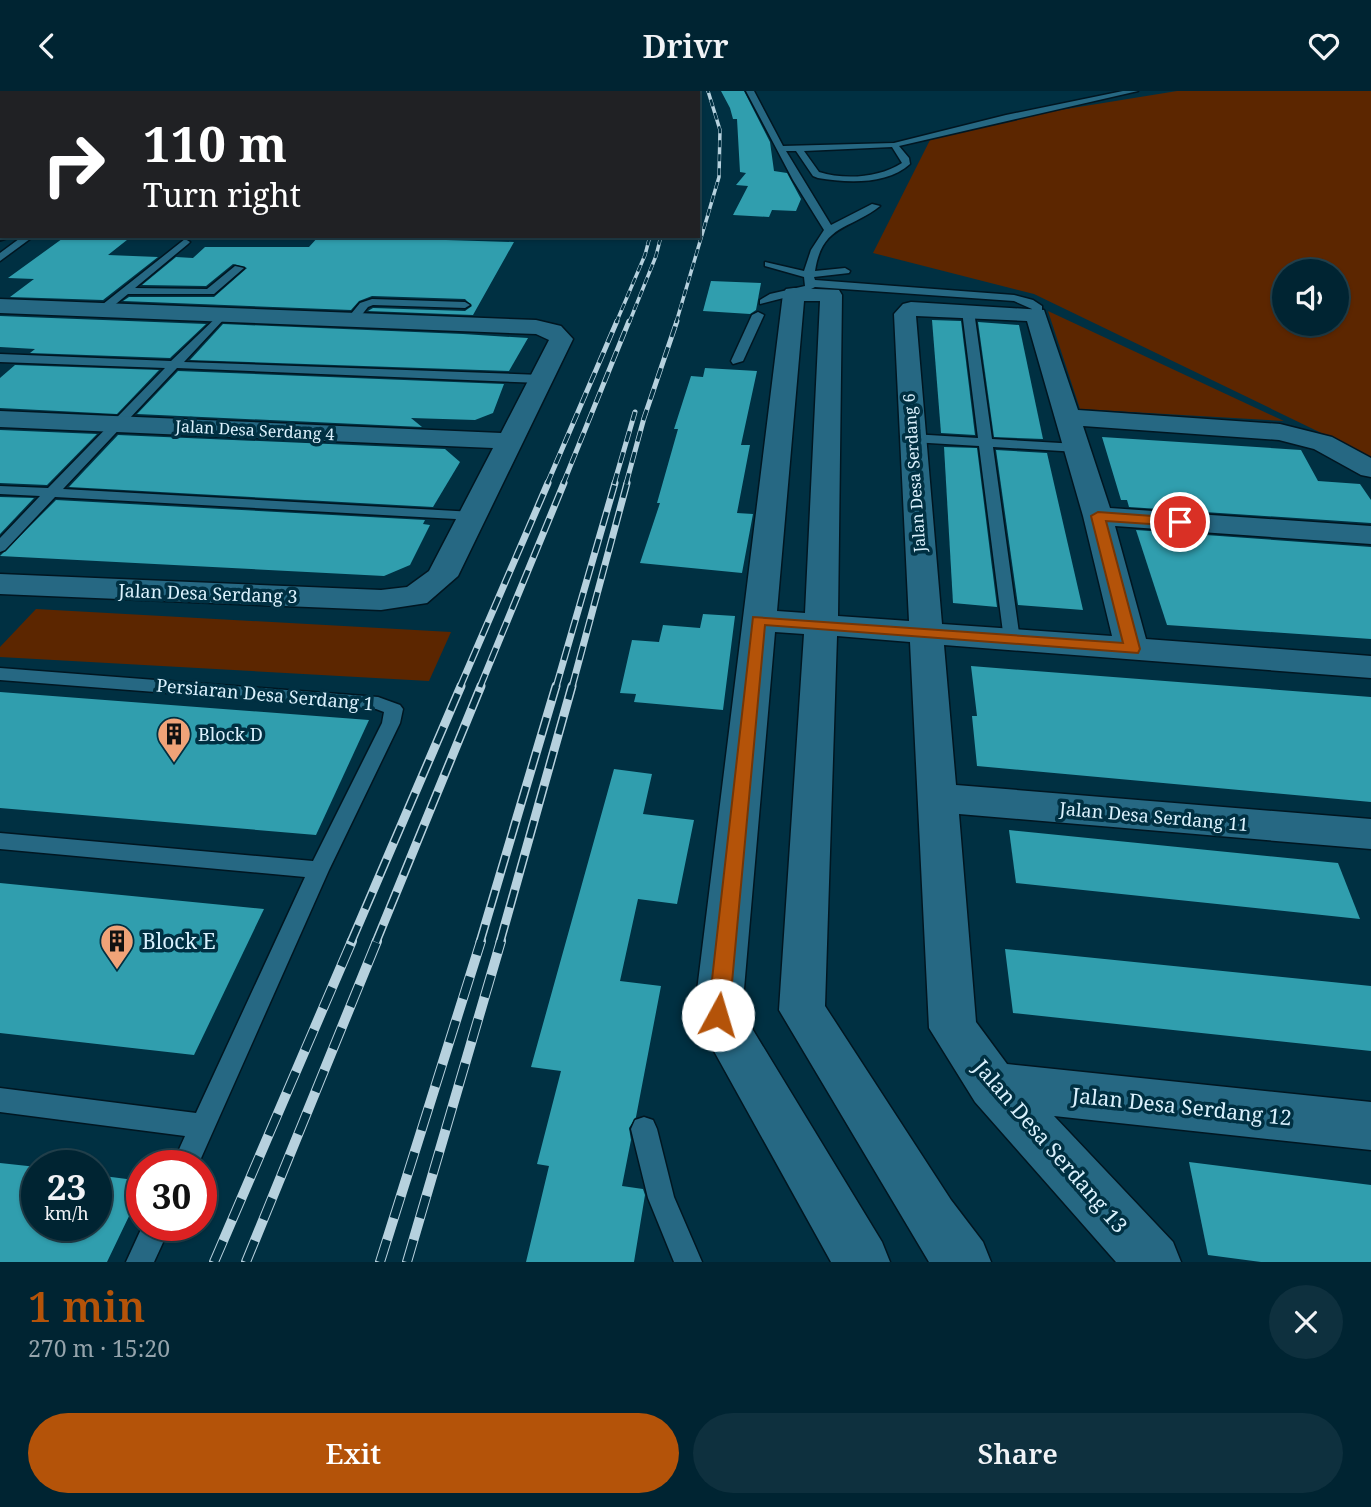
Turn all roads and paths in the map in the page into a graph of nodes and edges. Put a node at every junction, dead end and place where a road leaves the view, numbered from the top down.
1 (750, 91) edge
2 (1132, 91) edge
3 (894, 145) junction
4 (780, 149) junction
5 (799, 149) junction
6 (875, 206) dead end
7 (829, 230) junction
8 (26, 238) edge
9 (185, 242) dead end
10 (0, 258) edge
11 (769, 264) dead end
12 (239, 268) dead end
13 (809, 287) junction
14 (126, 291) junction
15 (464, 305) dead end
16 (0, 306) edge
17 (102, 310) junction
18 (968, 311) junction
19 (222, 315) junction
20 (758, 315) dead end
21 (1036, 315) junction
22 (352, 320) junction
23 (0, 358) edge
24 (737, 361) dead end
25 (174, 365) junction
26 (541, 379) junction
27 (1069, 417) junction
28 (0, 419) edge
29 (118, 424) junction
30 (912, 438) junction
31 (510, 441) junction
32 (986, 442) junction
33 (1078, 448) junction
34 (1371, 469) edge
35 (0, 490) edge
36 (52, 493) junction
37 (474, 516) junction
38 (1098, 516) junction
39 (1371, 535) edge
40 (0, 547) edge
41 (0, 584) edge
42 (758, 620) junction
43 (821, 625) junction
44 (934, 634) junction
45 (1012, 640) junction
46 (1132, 649) junction
47 (1371, 667) edge
48 (0, 674) edge
49 (937, 798) junction
50 (1371, 834) edge
51 (0, 841) edge
52 (319, 870) junction
53 (953, 1028) joint
54 (993, 1086) junction
55 (0, 1100) edge
56 (204, 1126) junction
57 (1371, 1126) edge
58 (644, 1129) dead end
59 (192, 1150) edge
60 (149, 1241) edge
61 (139, 1262) edge
62 (688, 1262) edge
63 (862, 1262) edge
64 (963, 1262) edge
65 (1153, 1262) edge

1 - 4 lane
2 - 3 lane
3 - 5 lane
3 - 5 lane
4 - 5 lane
4 - 7 lane
6 - 7 lane
7 - 13 lane
8 - 10 lane
9 - 14 lane
11 - 13 lane
12 - 14 lane
13 - 21 lane
13 - 42 street
13 - 43 street
14 - 17 lane
15 - 22 lane
16 - 17 street
17 - 19 street
18 - 21 street
18 - 30 street, Jalan Desa Serdang 6
18 - 32 lane
19 - 22 street
19 - 25 lane
20 - 24 lane
21 - 27 street
22 - 26 street
23 - 25 lane
25 - 26 lane
25 - 29 lane
26 - 31 street
27 - 33 street
27 - 34 street
28 - 29 street, Jalan Desa Serdang 4
29 - 31 street, Jalan Desa Serdang 4
29 - 36 lane
30 - 32 lane
30 - 44 street, Jalan Desa Serdang 6
31 - 37 street
32 - 33 lane
32 - 45 lane
33 - 38 street
35 - 36 lane
36 - 37 lane
36 - 40 lane
37 - 41 street, Jalan Desa Serdang 3
38 - 39 street
38 - 46 street
42 - 43 street
42 - 63 street
43 - 44 street
43 - 64 street
44 - 45 street
44 - 49 street, Jalan Desa Serdang 6
45 - 46 street
46 - 47 street
48 - 52 lane, Persiaran Desa Serdang 1
49 - 50 street, Jalan Desa Serdang 11
49 - 53 street, Jalan Desa Serdang 6
51 - 52 lane
52 - 56 lane, Persiaran Desa Serdang 1
53 - 54 street, Jalan Desa Serdang 13
54 - 57 street, Jalan Desa Serdang 12
54 - 65 street, Jalan Desa Serdang 13
55 - 56 lane
56 - 59 lane, Persiaran Desa Serdang 1
58 - 62 lane
60 - 61 lane

